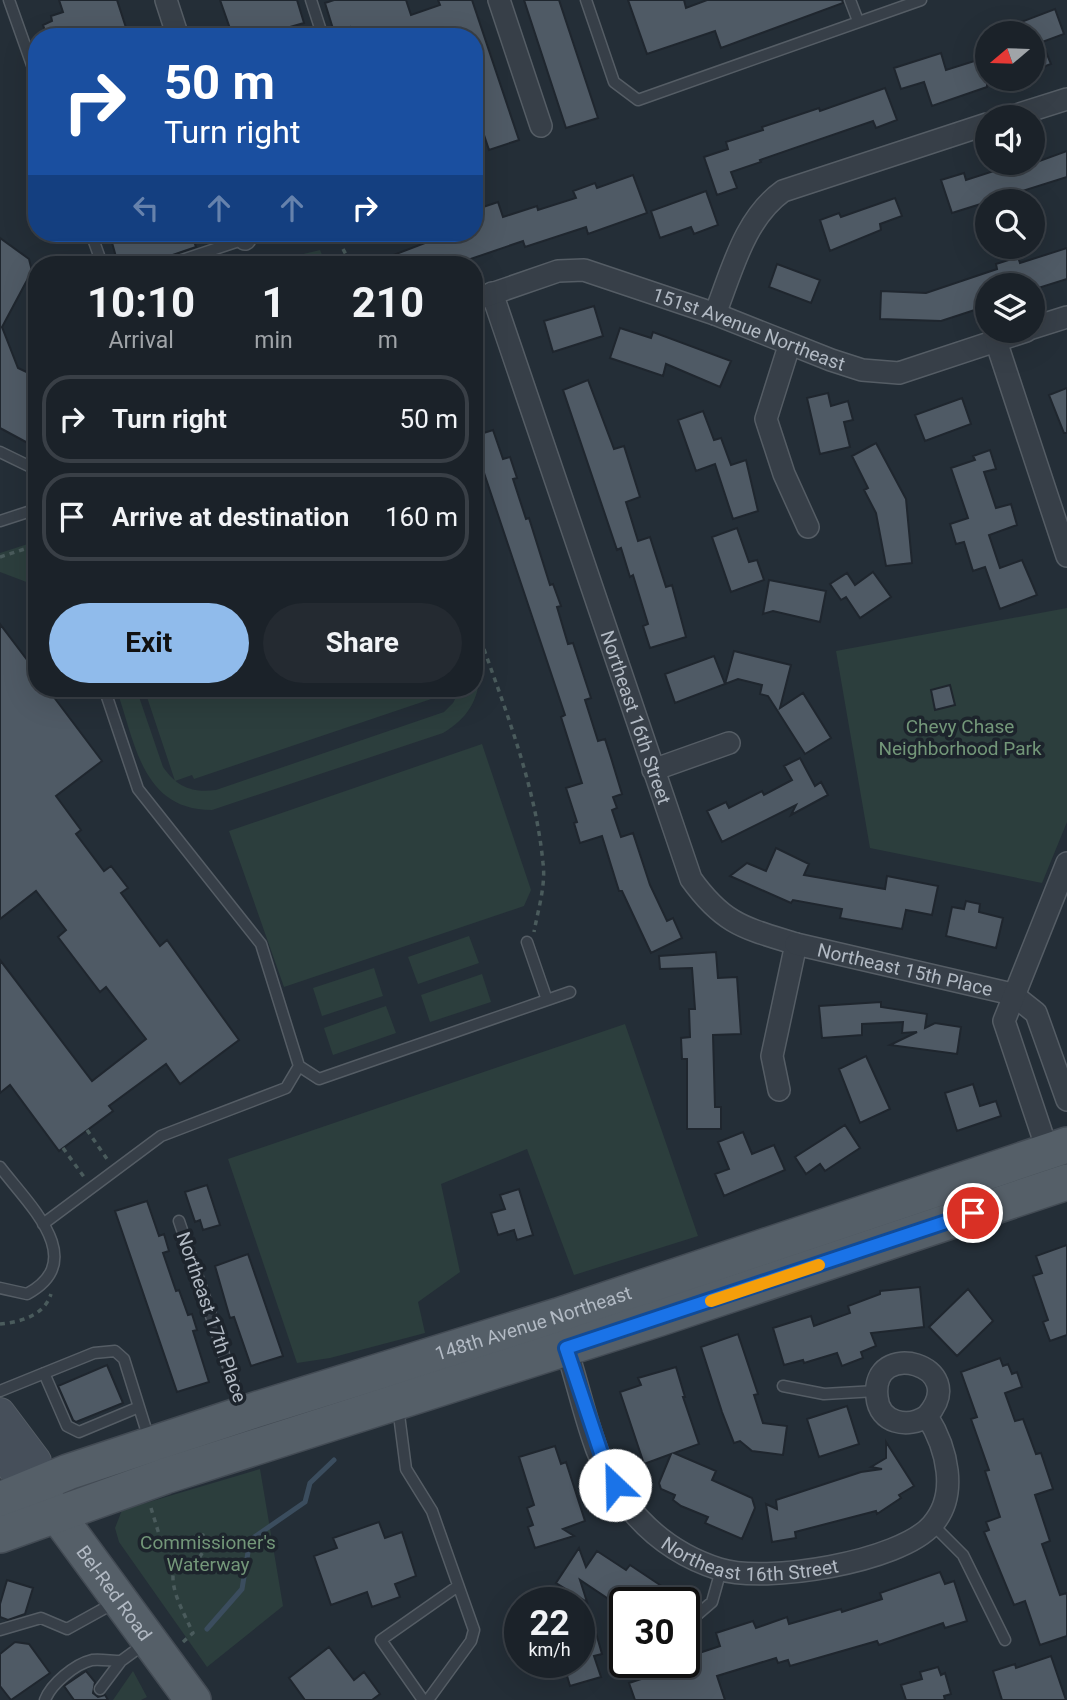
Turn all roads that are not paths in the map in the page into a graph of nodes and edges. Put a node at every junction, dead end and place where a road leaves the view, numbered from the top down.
1 (9, 0) edge
2 (166, 0) edge
3 (311, 0) edge
4 (499, 0) edge
5 (586, 0) edge
6 (850, 0) edge
7 (921, 0) edge
8 (858, 21) junction
9 (175, 28) edge
10 (320, 28) edge
11 (28, 54) edge
12 (1067, 99) edge
13 (1045, 106) edge
14 (541, 126) dead end
15 (975, 128) edge
16 (231, 242) edge
17 (192, 256) edge
18 (483, 296) edge
19 (715, 314) junction
20 (1067, 317) edge
21 (1045, 324) edge
22 (990, 343) edge
23 (997, 343) edge
24 (789, 346) junction
25 (0, 452) edge
26 (28, 466) edge
27 (28, 512) edge
28 (0, 521) edge
29 (808, 527) dead end
30 (1067, 556) edge
31 (107, 697) edge
32 (729, 743) dead end
33 (653, 769) junction
34 (1067, 863) edge
35 (527, 942) road end
36 (796, 944) junction
37 (570, 992) dead end
38 (1012, 995) junction
39 (547, 1000) junction
40 (299, 1066) junction
41 (779, 1090) dead end
42 (1067, 1100) edge
43 (1057, 1149) edge
44 (0, 1167) edge
45 (1067, 1182) edge
46 (179, 1221) dead end
47 (43, 1224) junction
48 (0, 1288) edge
49 (587, 1307) junction
50 (566, 1348) junction
51 (532, 1359) junction
52 (44, 1373) junction
53 (783, 1386) dead end
54 (0, 1391) edge
55 (876, 1391) junction
56 (397, 1401) junction
57 (139, 1407) junction
58 (0, 1413) edge
59 (244, 1414) junction
60 (927, 1416) junction
61 (151, 1445) junction
62 (0, 1451) edge
63 (35, 1486) junction
64 (0, 1500) edge
65 (57, 1516) junction
66 (933, 1525) junction
67 (0, 1535) edge
68 (720, 1570) junction
69 (458, 1586) junction
70 (120, 1600) junction
71 (700, 1612) edge
72 (0, 1630) edge
73 (1005, 1640) dead end
74 (135, 1651) junction
75 (100, 1689) dead end
76 (183, 1694) edge
77 (45, 1700) edge
78 (425, 1700) edge

1 - 11 lane
2 - 9 street
3 - 10 lane
4 - 14 street
5 - 8 lane
6 - 8 lane
7 - 8 lane
12 - 13 street
15 - 19 street
16 - 17 lane
18 - 19 street, 151st Avenue Northeast
18 - 33 street, Northeast 16th Street
19 - 24 street, 151st Avenue Northeast
20 - 21 street
22 - 24 street, 151st Avenue Northeast
23 - 30 street
24 - 29 street
25 - 26 lane
27 - 28 lane
31 - 40 lane
32 - 33 street
33 - 36 street, Northeast 16th Street
34 - 38 street
35 - 39 lane
36 - 38 street, Northeast 15th Place
36 - 41 street
37 - 39 lane
38 - 42 street
38 - 43 street
39 - 40 lane
40 - 47 lane
43 - 49 main road, 148th Avenue Northeast
44 - 47 lane
45 - 50 main road, 148th Avenue Northeast
46 - 59 lane, Northeast 17th Place
47 - 48 lane
49 - 51 main road
49 - 59 main road, 148th Avenue Northeast
50 - 51 main road, 148th Avenue Northeast
50 - 68 street, Northeast 16th Street
51 - 56 main road, 148th Avenue Northeast
52 - 54 lane
52 - 57 lane
52 - 57 lane
53 - 55 lane
55 - 60 street
55 - 60 street
56 - 65 main road, 148th Avenue Northeast
56 - 69 lane
57 - 61 lane
58 - 63 main road, Bel-Red Road
59 - 61 main road, 148th Avenue Northeast
60 - 66 street
61 - 63 main road, 148th Avenue Northeast
62 - 63 main road, Bel-Red Road
63 - 64 main road, 148th Avenue Northeast
63 - 65 main road, Bel-Red Road
65 - 67 main road, 148th Avenue Northeast
65 - 70 main road, Bel-Red Road
66 - 68 street, Northeast 16th Street
66 - 73 lane
68 - 71 lane
69 - 78 lane
69 - 78 lane
70 - 72 lane
70 - 74 main road, Bel-Red Road
74 - 75 lane
74 - 76 main road, Bel-Red Road
74 - 77 lane

